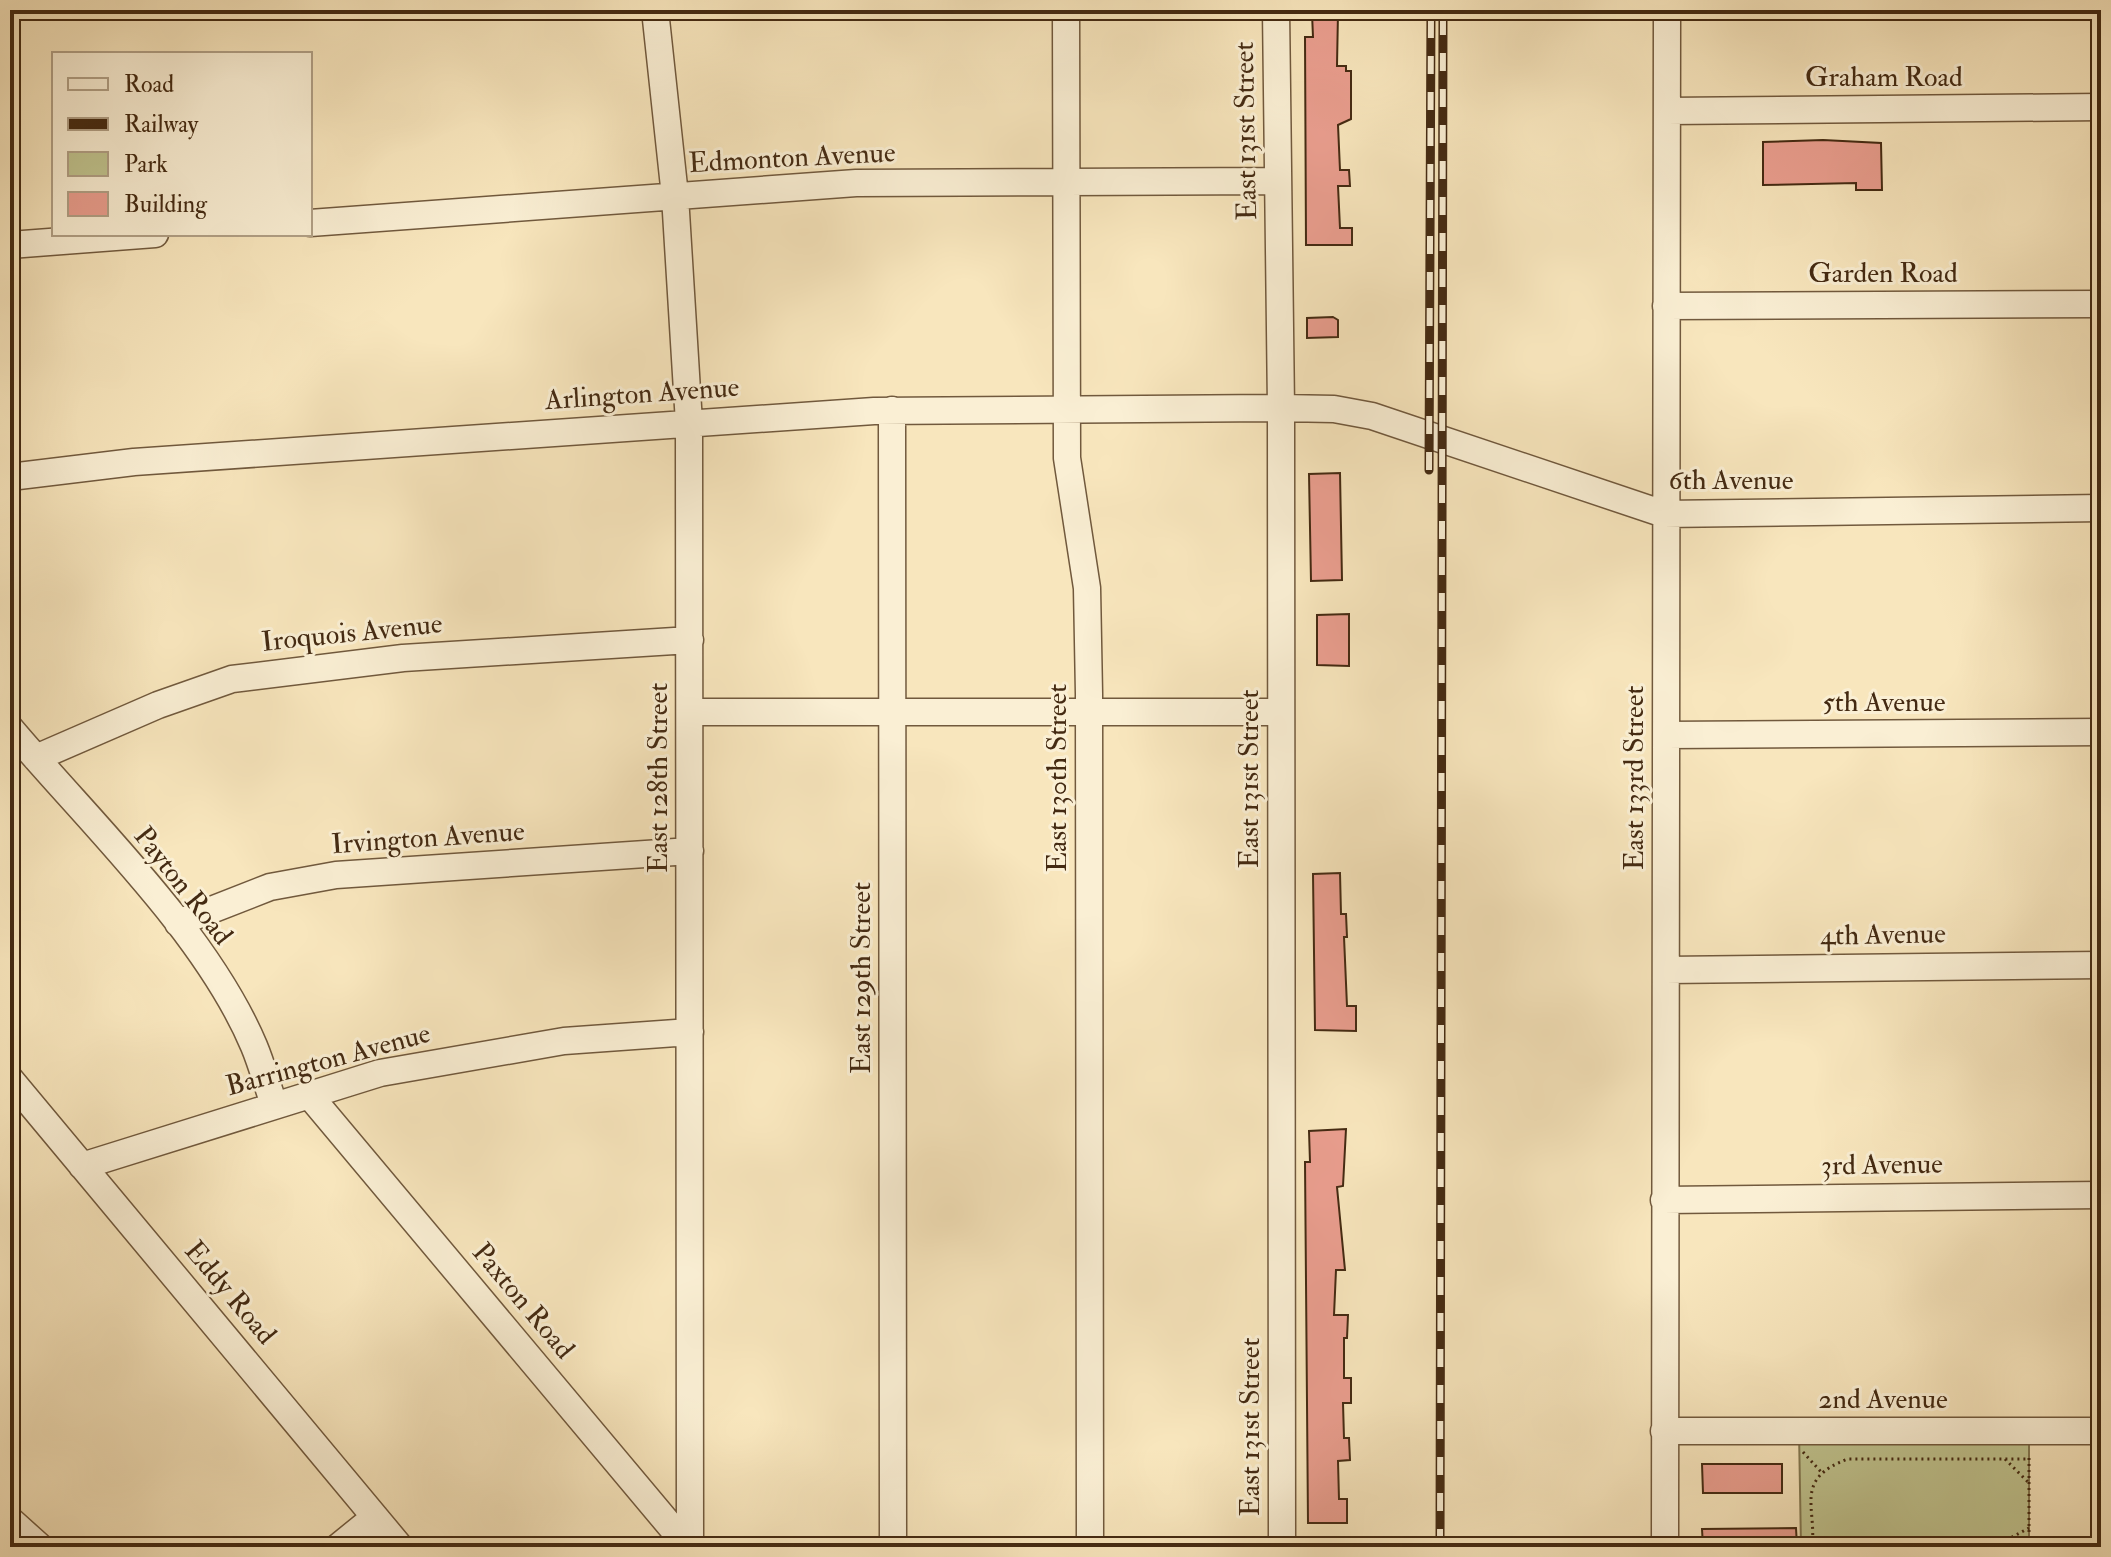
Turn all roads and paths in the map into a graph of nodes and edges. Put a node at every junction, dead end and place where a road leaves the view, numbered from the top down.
1 (655, 10) edge
2 (1066, 10) edge
3 (1276, 10) edge
4 (1667, 10) edge
5 (2101, 107) edge
6 (1667, 111) junction
7 (1278, 181) junction
8 (1066, 184) junction
9 (675, 196) junction
10 (312, 223) edge
11 (129, 236) edge
12 (10, 245) edge
13 (2101, 304) edge
14 (1666, 306) junction
15 (1067, 407) junction
16 (1281, 408) junction
17 (892, 410) junction
18 (689, 423) junction
19 (10, 477) edge
20 (2101, 508) edge
21 (1664, 514) junction
22 (690, 640) junction
23 (690, 712) junction
24 (892, 712) junction
25 (1089, 712) junction
26 (1281, 712) junction
27 (10, 728) edge
28 (2101, 732) edge
29 (1667, 735) junction
30 (36, 758) junction
31 (690, 851) junction
32 (178, 923) junction
33 (2101, 965) edge
34 (1666, 970) junction
35 (690, 1032) junction
36 (10, 1079) edge
37 (310, 1096) junction
38 (274, 1104) junction
39 (82, 1166) junction
40 (2101, 1195) edge
41 (1664, 1200) junction
42 (1664, 1431) junction
43 (2101, 1431) edge
44 (2029, 1450) dead end
45 (1802, 1451) dead end
46 (2005, 1459) junction
47 (2029, 1459) junction
48 (1822, 1473) junction
49 (2029, 1483) junction
50 (375, 1517) junction
51 (10, 1520) edge
52 (2029, 1528) junction
53 (2001, 1543) junction
54 (40, 1547) edge
55 (338, 1547) edge
56 (400, 1547) edge
57 (689, 1547) edge
58 (893, 1547) edge
59 (1090, 1547) edge
60 (1282, 1547) edge
61 (1665, 1547) edge
62 (1812, 1547) edge
63 (1971, 1547) edge
64 (2012, 1547) edge
65 (2029, 1547) edge

1 - 9 street, East 128th Street
2 - 8 street, East 130th Street
3 - 7 street, East 131st Street
4 - 6 street, East 133rd Street
5 - 6 street, Graham Road
6 - 14 street, East 133rd Street
7 - 8 street, Edmonton Avenue
7 - 16 street, East 131st Street
8 - 9 street, Edmonton Avenue
8 - 15 street, East 130th Street
9 - 10 street, Edmonton Avenue
9 - 18 street, East 128th Street
11 - 12 street
13 - 14 street, Garden Road
14 - 21 street, East 133rd Street
15 - 16 street, Arlington Avenue
15 - 17 street, Arlington Avenue
15 - 25 street, East 130th Street
16 - 21 street, 6th Avenue
16 - 26 street, East 131st Street
17 - 18 street, Arlington Avenue
17 - 24 street, East 129th Street
18 - 19 street, Arlington Avenue
18 - 22 street, East 128th Street
20 - 21 street, 6th Avenue
21 - 29 street, East 133rd Street
22 - 23 street, East 128th Street
22 - 30 street, Iroquois Avenue
23 - 24 street
23 - 31 street, East 128th Street
24 - 25 street
24 - 58 street, East 129th Street
25 - 26 street
25 - 59 street, East 130th Street
26 - 60 street, East 131st Street
27 - 30 street, Payton Road
28 - 29 street, 5th Avenue
29 - 34 street, East 133rd Street
30 - 32 street, Payton Road
31 - 32 street, Irvington Avenue
31 - 35 street, East 128th Street
32 - 38 street, Payton Road
33 - 34 street, 4th Avenue
34 - 41 street, East 133rd Street
35 - 37 street, Barrington Avenue
35 - 57 street, East 128th Street
36 - 39 street, Eddy Road
37 - 38 street, Barrington Avenue
37 - 57 street, Paxton Road
38 - 39 street, Barrington Avenue
39 - 50 street, Eddy Road
40 - 41 street, 3rd Avenue
41 - 42 street, East 133rd Street
42 - 43 street, 2nd Avenue
42 - 61 street, East 133rd Street
44 - 47 path
45 - 48 path
46 - 47 path
46 - 48 path
46 - 49 path
47 - 49 path
48 - 62 path
49 - 52 path
50 - 55 street
50 - 56 street, Eddy Road
51 - 54 street
52 - 53 path
52 - 65 path
53 - 63 path
53 - 64 path

